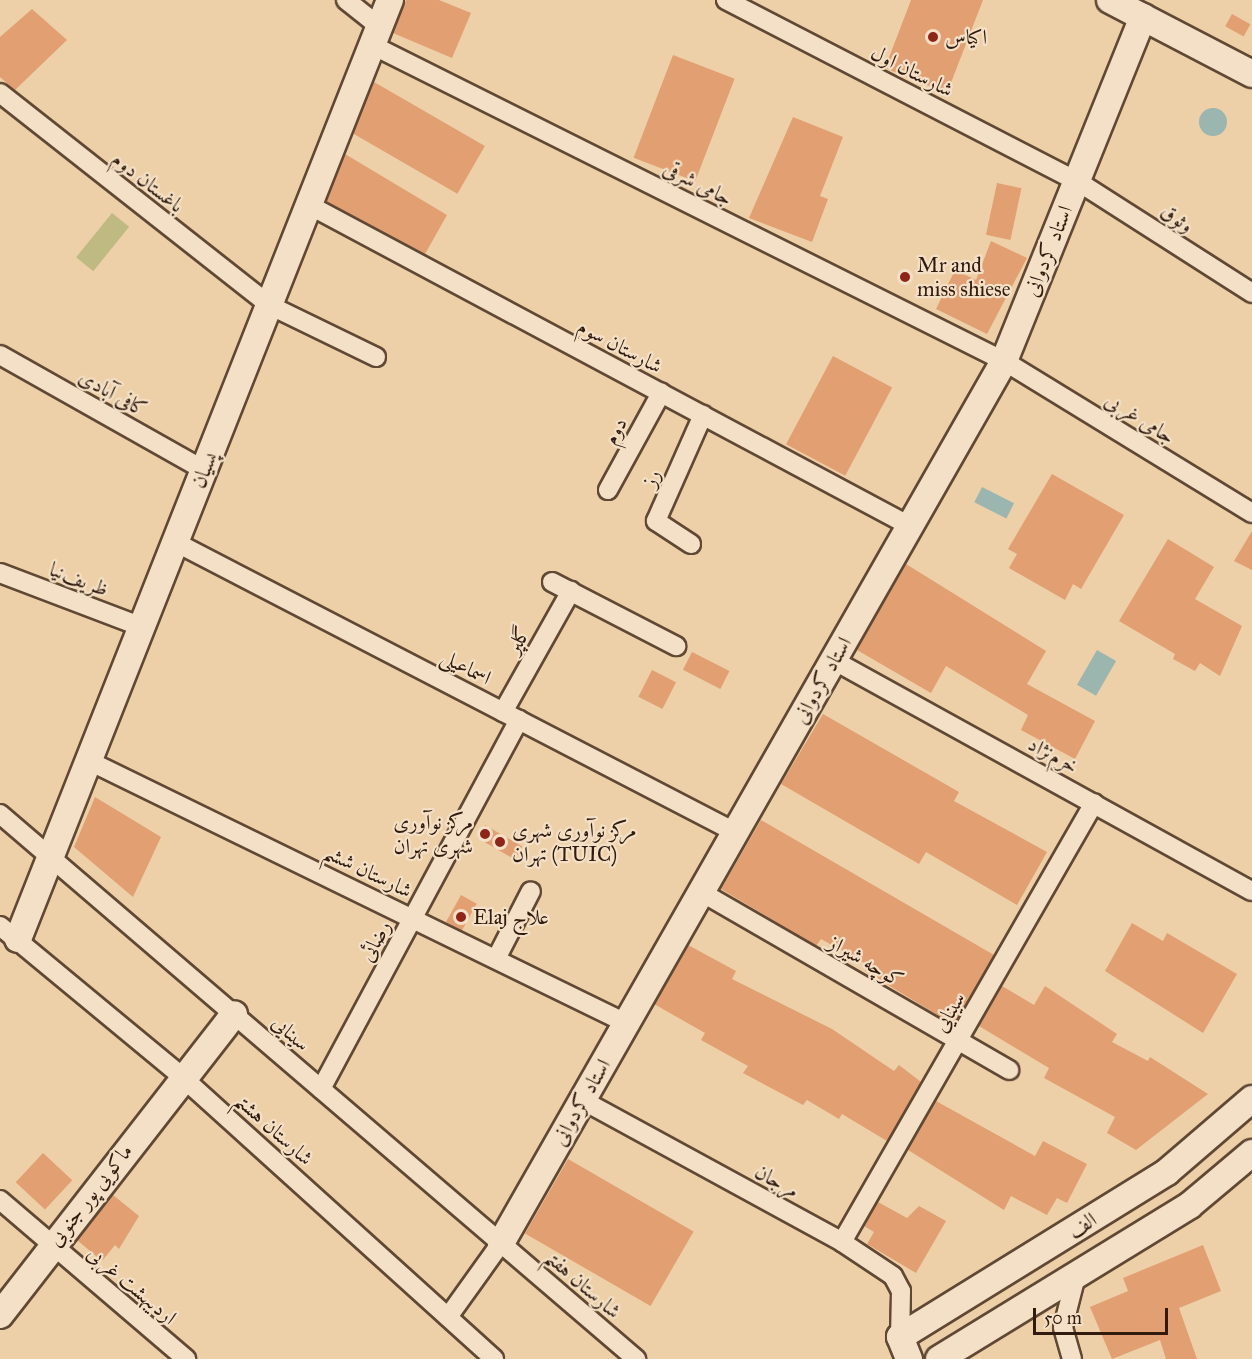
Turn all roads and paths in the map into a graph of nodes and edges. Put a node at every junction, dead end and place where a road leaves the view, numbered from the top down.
1 (346, 0) edge
2 (390, 0) edge
3 (726, 0) edge
4 (1110, 0) edge
5 (1144, 7) edge
6 (376, 36) junction
7 (1252, 56) edge
8 (1252, 74) edge
9 (0, 93) edge
10 (1077, 181) junction
11 (309, 205) junction
12 (1252, 293) edge
13 (269, 305) junction
14 (0, 355) edge
15 (376, 357) dead end
16 (1004, 361) junction
17 (661, 393) junction
18 (703, 415) junction
19 (204, 470) junction
20 (608, 490) dead end
21 (1252, 513) edge
22 (910, 526) junction
23 (176, 542) junction
24 (691, 544) dead end
25 (0, 573) edge
26 (552, 582) dead end
27 (571, 591) junction
28 (142, 627) junction
29 (676, 646) dead end
30 (833, 660) junction
31 (511, 716) junction
32 (89, 760) junction
33 (1094, 803) junction
34 (0, 814) edge
35 (735, 832) junction
36 (51, 856) junction
37 (531, 891) dead end
38 (1252, 891) edge
39 (700, 892) junction
40 (413, 918) junction
41 (9, 933) edge
42 (496, 959) junction
43 (234, 1014) junction
44 (626, 1023) junction
45 (958, 1040) junction
46 (1009, 1070) dead end
47 (181, 1076) junction
48 (321, 1089) junction
49 (1252, 1099) edge
50 (582, 1100) junction
51 (1252, 1153) edge
52 (0, 1200) edge
53 (842, 1242) junction
54 (501, 1243) junction
55 (50, 1246) junction
56 (1076, 1276) junction
57 (2, 1308) edge
58 (448, 1317) junction
59 (905, 1348) edge
60 (186, 1359) edge
61 (494, 1359) edge
62 (636, 1359) edge
63 (939, 1359) edge
64 (1072, 1359) edge

1 - 6 street, جامی شرقی
2 - 6 street, پسیان
3 - 10 street, شارستان اول
4 - 5 street
5 - 7 street
5 - 8 street
5 - 10 street, استاد کردوانی
6 - 11 street, پسیان
6 - 16 street, جامی شرقی
9 - 13 street, باغستان دوم
10 - 12 street, وثوق
10 - 16 street, استاد کردوانی
11 - 13 street, پسیان
11 - 17 street, شارستان سوم
13 - 15 street, باغستان دوم
13 - 19 street, پسیان
14 - 19 street, کافی آبادی
16 - 21 street, جامی غربی
16 - 22 street, استاد کردوانی
17 - 18 street, شارستان سوم
17 - 20 street, دوم
18 - 22 street, شارستان سوم
18 - 24 street, رز
19 - 23 street, پسیان
22 - 30 street, استاد کردوانی
23 - 28 street, پسیان
23 - 31 street, اسماعیلی
25 - 28 street, ظریف‌نیا
26 - 27 street
27 - 29 street
27 - 31 street, گلپر
28 - 32 street, پسیان
30 - 33 street, خرم‌نژاد
30 - 35 street, استاد کردوانی
31 - 35 street, اسماعیلی
31 - 40 street, رضائی
32 - 36 street, پسیان
32 - 40 street, شارستان ششم
33 - 38 street, خرم‌نژاد
33 - 45 street, سینایی
34 - 36 street, سینایی
35 - 39 street, استاد کردوانی
36 - 41 street, پسیان
36 - 43 street, سینایی
37 - 42 street
39 - 44 street, استاد کردوانی
39 - 45 street, کوچه شیراز
40 - 42 street, شارستان ششم
40 - 48 street, رضائی
41 - 47 street, شارستان هشتم
42 - 44 street, شارستان ششم
43 - 47 street, ماکویی‌ پور جنوبی
43 - 48 street, سینایی
44 - 50 street, استاد کردوانی
45 - 46 street, کوچه شیراز
45 - 53 street, سینایی
47 - 55 street, ماکویی‌ پور جنوبی
47 - 58 street, شارستان هشتم
48 - 54 street, سینایی
49 - 59 street, الف
50 - 53 street, مرجان
50 - 54 street, استاد کردوانی
51 - 56 street, الف
52 - 55 street, اردیبهشت غربی
53 - 59 street, مرجان
54 - 58 street, استاد کردوانی
54 - 62 street, شارستان هفتم
55 - 57 street, ماکویی‌ پور جنوبی
55 - 60 street, اردیبهشت غربی
56 - 63 street, الف
56 - 64 street
58 - 61 street, شارستان هشتم

